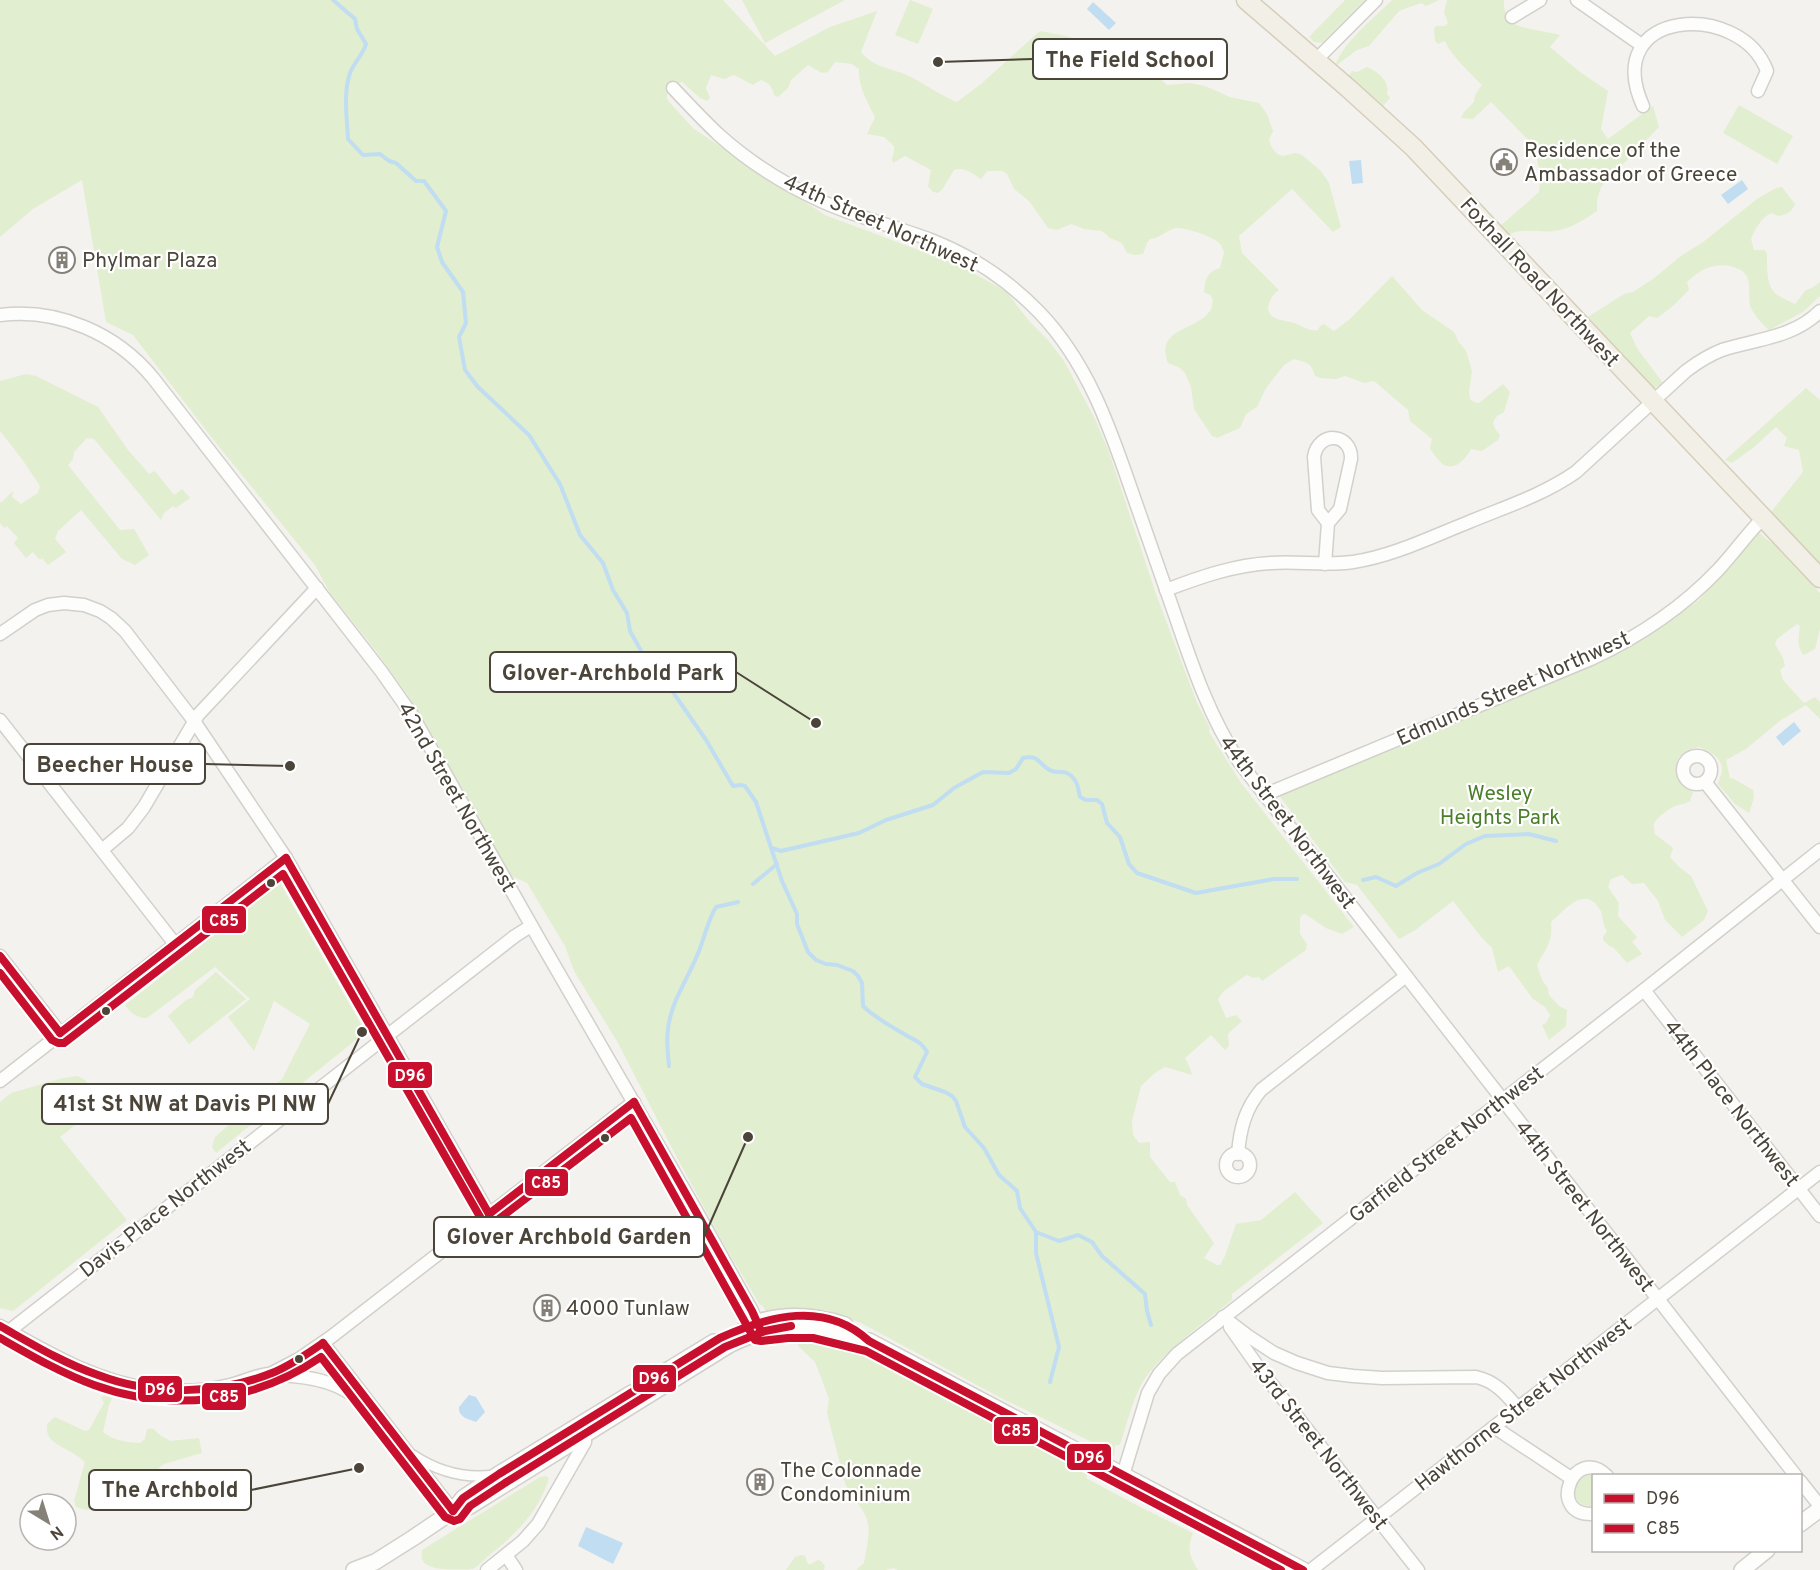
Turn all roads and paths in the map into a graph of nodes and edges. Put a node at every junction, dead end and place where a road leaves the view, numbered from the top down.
1 (1246, 0) edge
2 (1376, 0) edge
3 (1540, 0) edge
4 (1577, 0) edge
5 (1667, 16) dead end
6 (1512, 17) dead end
7 (1742, 25) dead end
8 (1640, 44) junction
9 (1316, 60) junction
10 (673, 88) dead end
11 (1758, 91) dead end
12 (1643, 106) dead end
13 (1820, 311) edge
14 (0, 315) edge
15 (1653, 401) junction
16 (1763, 518) junction
17 (1328, 523) junction
18 (1325, 564) junction
19 (1820, 578) edge
20 (317, 588) junction
21 (1166, 590) junction
22 (0, 634) edge
23 (0, 720) edge
24 (194, 721) junction
25 (1705, 782) dead end
26 (1264, 795) junction
27 (102, 850) junction
28 (1820, 850) edge
29 (286, 858) junction
30 (1783, 880) junction
31 (531, 926) junction
32 (1820, 927) edge
33 (175, 944) junction
34 (0, 956) edge
35 (1406, 976) junction
36 (1644, 990) junction
37 (60, 1034) junction
38 (387, 1036) junction
39 (0, 1081) edge
40 (1503, 1100) junction
41 (634, 1102) junction
42 (1238, 1154) dead end
43 (1820, 1172) edge
44 (1798, 1188) junction
45 (489, 1214) junction
46 (1820, 1216) edge
47 (1658, 1299) junction
48 (1223, 1317) junction
49 (759, 1326) junction
50 (3, 1332) edge
51 (323, 1343) junction
52 (270, 1374) junction
53 (1518, 1408) junction
54 (375, 1411) junction
55 (1494, 1427) junction
56 (582, 1430) junction
57 (405, 1450) junction
58 (499, 1474) junction
59 (1604, 1474) edge
60 (1794, 1474) edge
61 (1124, 1475) junction
62 (1571, 1478) junction
63 (1802, 1484) edge
64 (1820, 1508) edge
65 (453, 1511) junction
66 (1592, 1514) edge
67 (1377, 1518) junction
68 (1802, 1522) edge
69 (1766, 1552) edge
70 (506, 1555) junction
71 (354, 1570) edge
72 (487, 1570) edge
73 (516, 1570) edge
74 (1303, 1570) edge
75 (1311, 1570) edge
76 (1418, 1570) edge
77 (1742, 1570) edge

1 - 9 main road, Foxhall Road Northwest
2 - 9 street
3 - 6 street
4 - 8 street
5 - 8 street
7 - 11 street
8 - 12 street
9 - 15 main road, Foxhall Road Northwest
10 - 21 street, 44th Street Northwest
13 - 15 street
14 - 20 street, 42nd Street Northwest
15 - 16 main road, Foxhall Road Northwest
15 - 18 street
16 - 19 main road, Foxhall Road Northwest
16 - 26 street, Edmunds Street Northwest
17 - 17 street
17 - 18 street
18 - 21 street
20 - 24 street
20 - 31 street, 42nd Street Northwest
21 - 26 street, 44th Street Northwest
22 - 24 street
23 - 27 street
24 - 27 street
24 - 29 street
25 - 30 street
26 - 35 street, 44th Street Northwest
27 - 33 street
28 - 30 street, Garfield Street Northwest
29 - 33 street
29 - 38 street
30 - 32 street
30 - 36 street, Garfield Street Northwest
31 - 38 street, Davis Place Northwest
31 - 41 street, 42nd Street Northwest
33 - 37 street
34 - 37 street
35 - 40 street, 44th Street Northwest
35 - 42 street
36 - 40 street, Garfield Street Northwest
36 - 44 street, 44th Place Northwest
37 - 39 street
38 - 45 street
38 - 50 street, Davis Place Northwest
40 - 47 street, 44th Street Northwest
40 - 48 street, Garfield Street Northwest
41 - 45 street
41 - 49 street, 42nd Street Northwest
43 - 44 street, Hawthorne Street Northwest
44 - 46 street, 44th Place Northwest
44 - 47 street, Hawthorne Street Northwest
45 - 51 street
47 - 53 street, Hawthorne Street Northwest
47 - 60 street, 44th Street Northwest
48 - 53 street
48 - 61 street, Garfield Street Northwest
48 - 67 street, 43rd Street Northwest
49 - 56 street
49 - 61 street
50 - 52 street
51 - 52 street
51 - 54 street
52 - 54 street
53 - 55 street, Hawthorne Street Northwest
54 - 57 street
55 - 62 street
55 - 67 street, Hawthorne Street Northwest
56 - 58 street
56 - 65 street
56 - 70 street
57 - 58 street
57 - 65 street
58 - 65 street
59 - 62 street
61 - 74 street
62 - 66 street
63 - 64 street
64 - 68 street
65 - 71 street
67 - 75 street, Hawthorne Street Northwest
67 - 76 street, 43rd Street Northwest
69 - 77 street
70 - 72 street
70 - 73 street

